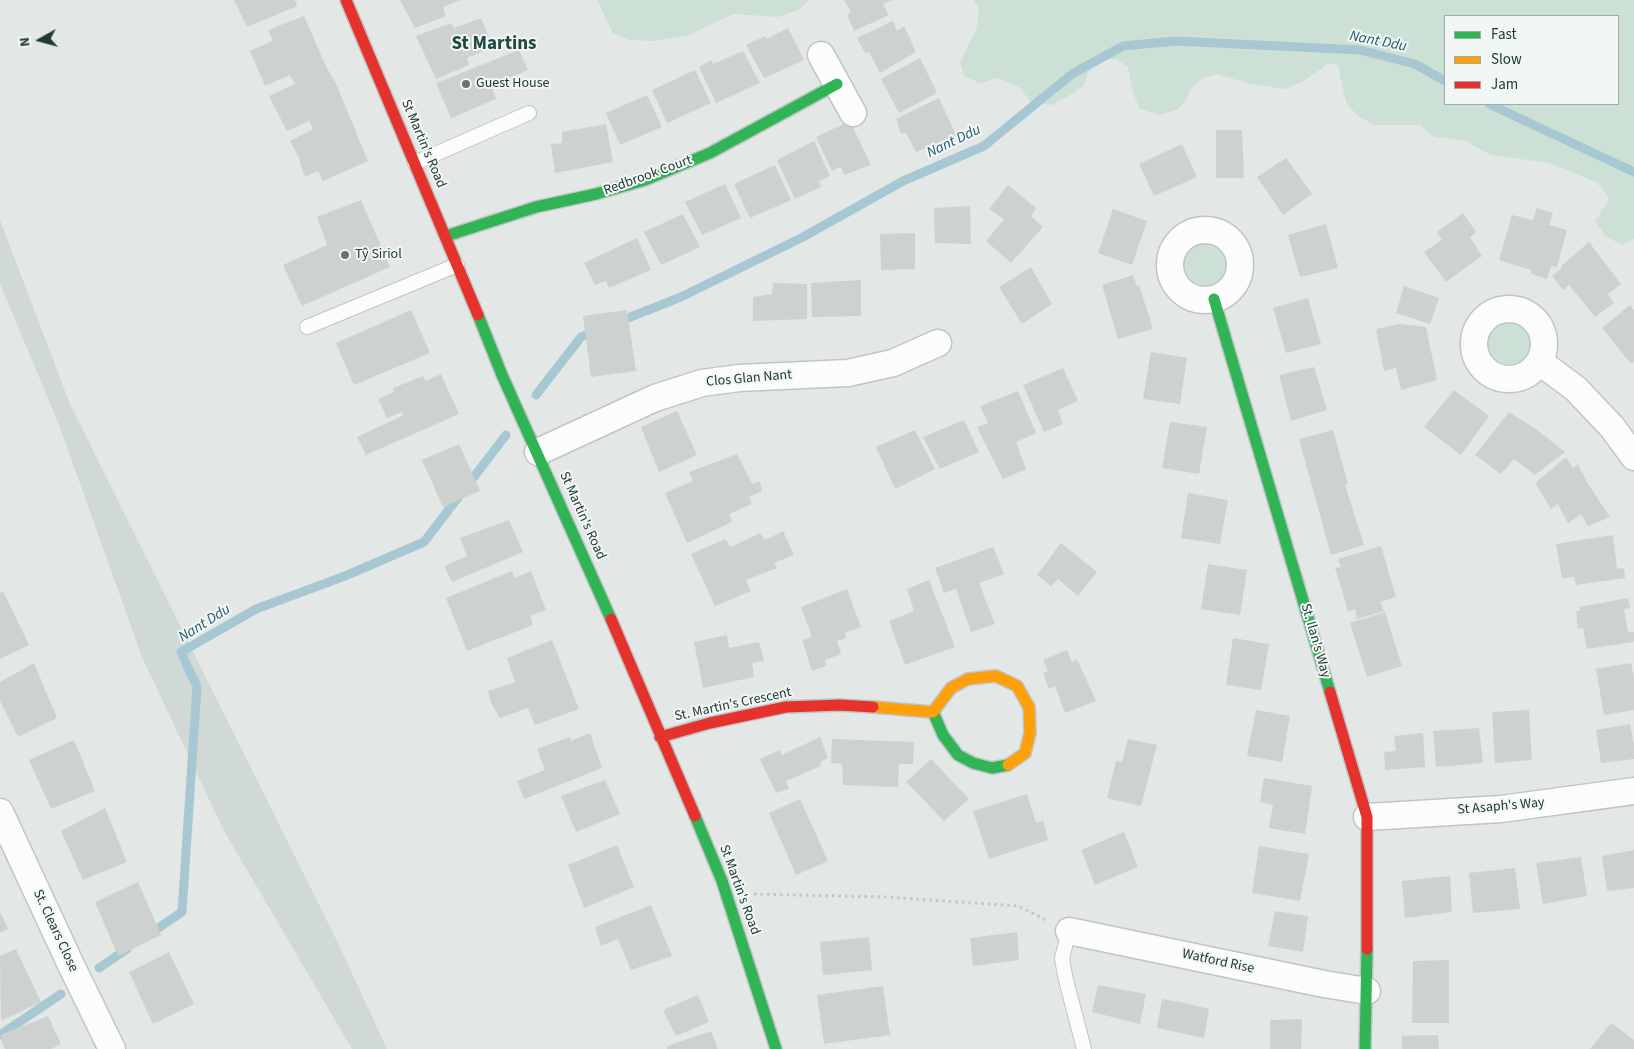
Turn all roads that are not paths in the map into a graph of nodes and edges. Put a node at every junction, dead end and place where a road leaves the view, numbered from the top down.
1 (346, 0) edge
2 (821, 55) dead end
3 (837, 84) junction
4 (529, 113) dead end
5 (852, 114) dead end
6 (415, 163) junction
7 (446, 236) junction
8 (457, 265) junction
9 (1214, 299) dead end
10 (307, 327) dead end
11 (938, 343) dead end
12 (1540, 362) dead end
13 (538, 452) junction
14 (1634, 457) edge
15 (932, 712) junction
16 (660, 736) junction
17 (1634, 792) edge
18 (0, 812) edge
19 (1367, 817) junction
20 (1069, 932) joint
21 (1367, 991) junction
22 (112, 1049) edge
23 (776, 1049) edge
24 (1084, 1049) edge
25 (1365, 1049) edge

1 - 6 street, St Martin's Road
2 - 3 street
3 - 5 street
3 - 7 street, Redbrook Court
4 - 6 lane
6 - 7 street, St Martin's Road
7 - 8 street, St Martin's Road
8 - 10 lane
8 - 13 street, St Martin's Road
9 - 19 street, St. Ilan's Way
11 - 13 street, Clos Glan Nant
12 - 14 street
13 - 16 street, St Martin's Road
15 - 15 street
15 - 16 street, St. Martin's Crescent
16 - 23 street, St Martin's Road
17 - 19 street, St Asaph's Way
18 - 22 street, St. Clears Close
19 - 21 street, St. Ilan's Way
20 - 21 street, Watford Rise
20 - 24 lane
21 - 25 street, St. Ilan's Way

